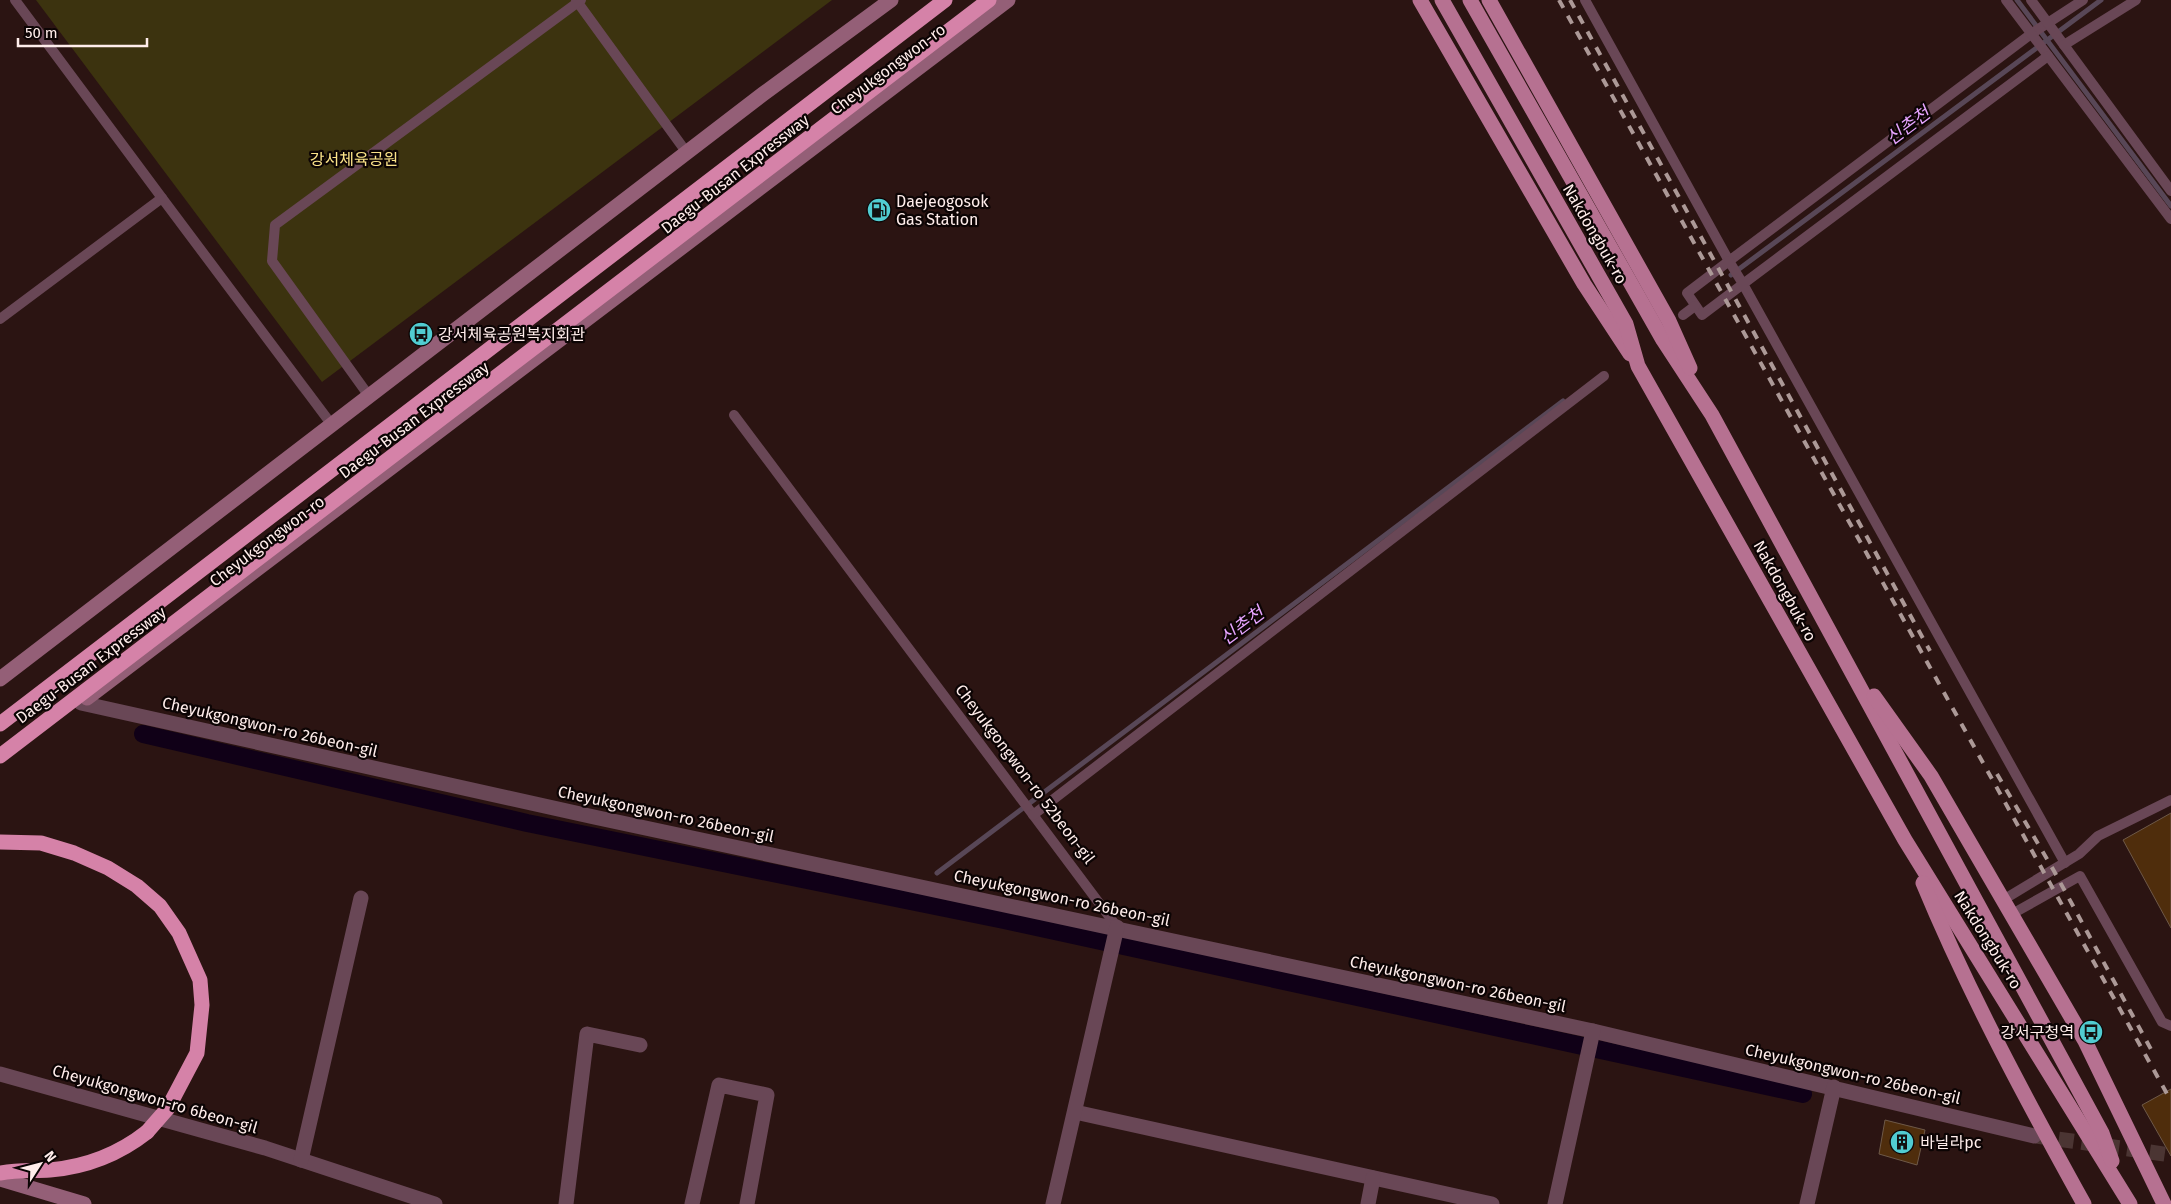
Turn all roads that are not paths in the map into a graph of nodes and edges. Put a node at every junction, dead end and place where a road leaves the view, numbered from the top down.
1 (15, 0) edge
2 (891, 0) edge
3 (945, 0) edge
4 (989, 0) edge
5 (1008, 0) edge
6 (1420, 0) edge
7 (1442, 0) edge
8 (1470, 0) edge
9 (1489, 0) edge
10 (1584, 0) edge
11 (2006, 0) edge
12 (2031, 0) edge
13 (2083, 0) edge
14 (2136, 0) edge
15 (578, 1) edge
16 (2046, 24) junction
17 (2032, 33) junction
18 (2064, 45) junction
19 (2048, 56) junction
20 (687, 153) junction
21 (2171, 191) edge
22 (162, 198) junction
23 (2171, 219) edge
24 (1729, 261) junction
25 (1743, 284) junction
26 (1695, 306) junction
27 (1683, 315) dead end
28 (0, 319) edge
29 (1638, 366) junction
30 (1604, 376) dead end
31 (369, 396) junction
32 (734, 415) dead end
33 (1712, 415) junction
34 (332, 424) junction
35 (1836, 643) junction
36 (0, 678) edge
37 (81, 703) junction
38 (0, 724) edge
39 (0, 756) edge
40 (0, 764) edge
41 (2171, 800) edge
42 (1033, 815) junction
43 (1905, 840) junction
44 (0, 842) edge
45 (2065, 863) junction
46 (361, 898) dead end
47 (2003, 900) junction
48 (2012, 914) junction
49 (1117, 928) junction
50 (2171, 1026) edge
51 (1593, 1031) junction
52 (640, 1045) dead end
53 (0, 1074) edge
54 (1834, 1087) junction
55 (1075, 1112) junction
56 (2034, 1136) tunnel mouth
57 (301, 1160) junction
58 (0, 1172) edge
59 (1373, 1178) junction
60 (0, 1179) edge
61 (2121, 1186) junction
62 (1430, 1197) edge
63 (84, 1204) edge
64 (434, 1204) edge
65 (566, 1204) edge
66 (692, 1204) edge
67 (747, 1204) edge
68 (1054, 1204) edge
69 (1368, 1204) edge
70 (1492, 1204) edge
71 (1555, 1204) edge
72 (1807, 1204) edge
73 (2084, 1204) edge
74 (2130, 1204) edge
75 (2164, 1204) edge

1 - 22 lane
2 - 20 main road
3 - 38 highway, Daegu-Busan Expressway
4 - 39 highway, Daegu-Busan Expressway
5 - 37 main road, Cheyukgongwon-ro
6 - 29 main road
7 - 29 main road, Nakdongbuk-ro
8 - 33 main road, Nakdongbuk-ro
9 - 33 main road
10 - 24 lane
11 - 17 lane
12 - 16 lane
13 - 16 lane
14 - 18 lane
15 - 20 lane
15 - 31 lane
16 - 17 lane
16 - 18 lane
17 - 19 lane
17 - 24 lane
18 - 21 lane
19 - 23 lane
19 - 25 lane
20 - 31 main road
22 - 28 lane
22 - 34 lane
24 - 25 lane
24 - 26 lane
25 - 26 lane
25 - 45 lane
26 - 27 lane
29 - 43 main road, Nakdongbuk-ro
30 - 42 lane
31 - 34 main road
32 - 42 lane, Cheyukgongwon-ro 52beon-gil
33 - 35 main road, Nakdongbuk-ro
34 - 36 main road
35 - 47 main road
35 - 61 main road, Nakdongbuk-ro
37 - 40 main road, Cheyukgongwon-ro
37 - 49 street, Cheyukgongwon-ro 26beon-gil
41 - 45 lane
42 - 49 lane, Cheyukgongwon-ro 52beon-gil
43 - 61 main road, Nakdongbuk-ro
43 - 73 main road
44 - 58 highway, bridge
45 - 47 lane
46 - 57 street
47 - 48 main road
48 - 50 lane
48 - 75 main road
49 - 51 street, Cheyukgongwon-ro 26beon-gil
49 - 55 street
51 - 54 street, Cheyukgongwon-ro 26beon-gil
51 - 71 street
52 - 65 street
53 - 57 street, Cheyukgongwon-ro 6beon-gil
54 - 56 street, Cheyukgongwon-ro 26beon-gil
54 - 72 street
55 - 59 street
55 - 68 street
57 - 64 street, Cheyukgongwon-ro 6beon-gil
59 - 62 street
59 - 69 street
60 - 63 main road
61 - 74 main road, Nakdongbuk-ro
62 - 70 street
66 - 67 street

